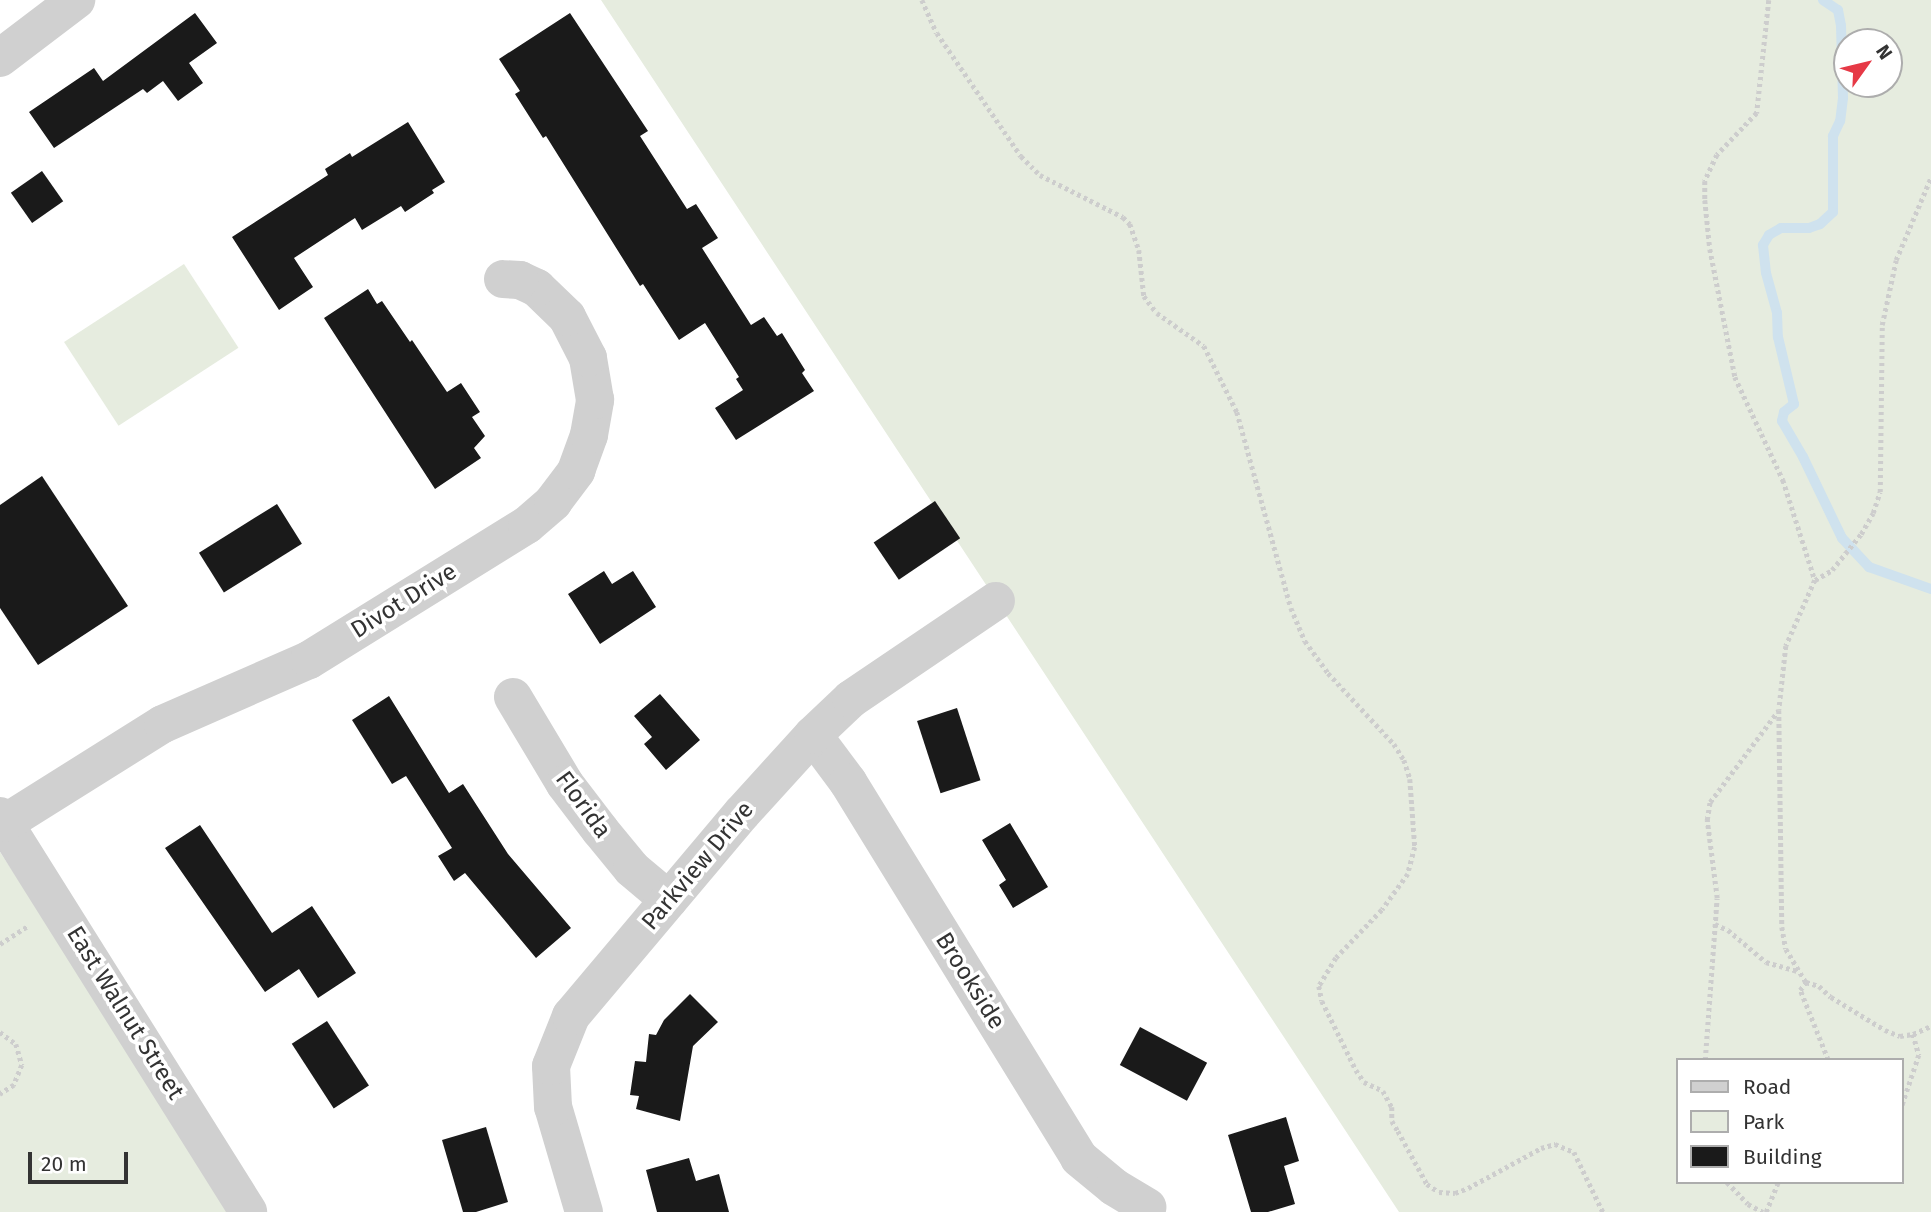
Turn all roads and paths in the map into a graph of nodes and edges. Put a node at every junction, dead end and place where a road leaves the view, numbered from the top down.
1 (76, 0) edge
2 (922, 0) edge
3 (1769, 0) edge
4 (0, 58) edge
5 (1931, 177) edge
6 (503, 279) dead end
7 (1815, 580) junction
8 (996, 601) dead end
9 (513, 697) dead end
10 (1779, 710) junction
11 (813, 735) junction
12 (2, 819) edge
13 (669, 900) junction
14 (1714, 924) junction
15 (1797, 971) junction
16 (1807, 982) junction
17 (1931, 1026) edge
18 (0, 1032) edge
19 (1913, 1034) junction
20 (1705, 1058) edge
21 (1827, 1058) edge
22 (0, 1094) edge
23 (1903, 1103) edge
24 (1729, 1184) edge
25 (1778, 1184) edge
26 (1147, 1207) dead end
27 (248, 1212) edge
28 (584, 1212) edge
29 (1603, 1212) edge
30 (1764, 1212) edge

1 - 4 street
2 - 29 path
3 - 7 path
5 - 7 path
6 - 12 street, Divot Drive
7 - 10 path
8 - 11 street, Parkview Drive
9 - 13 street, Florida
10 - 14 path
10 - 15 path
11 - 13 street, Parkview Drive
11 - 26 street, Brookside
12 - 27 street, East Walnut Street
13 - 28 street, Parkview Drive
14 - 15 path
14 - 20 path
15 - 16 path
16 - 19 path
16 - 21 path
17 - 19 path
18 - 22 path
19 - 23 path
24 - 30 path
25 - 30 path

